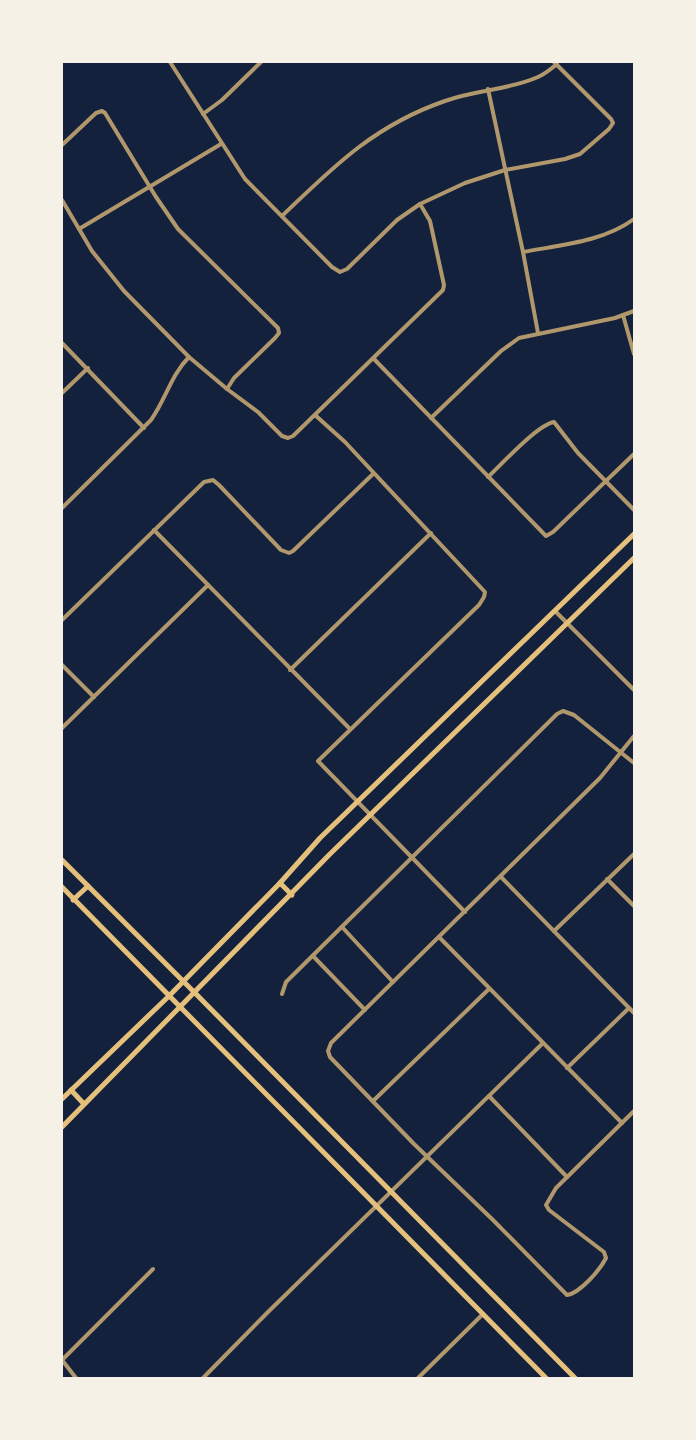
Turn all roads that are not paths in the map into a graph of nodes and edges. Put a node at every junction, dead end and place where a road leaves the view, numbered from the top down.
1 (170, 62) edge
2 (261, 62) edge
3 (556, 63) edge
4 (488, 89) junction
5 (203, 114) junction
6 (221, 144) junction
7 (62, 146) edge
8 (506, 170) junction
9 (150, 187) junction
10 (62, 200) edge
11 (420, 204) junction
12 (282, 216) junction
13 (634, 219) edge
14 (79, 229) junction
15 (523, 252) junction
16 (634, 311) edge
17 (623, 315) junction
18 (538, 333) junction
19 (62, 343) edge
20 (634, 354) edge
21 (189, 357) junction
22 (374, 359) junction
23 (88, 368) junction
24 (227, 388) junction
25 (62, 393) edge
26 (315, 415) junction
27 (431, 418) junction
28 (144, 428) junction
29 (634, 454) edge
30 (373, 474) junction
31 (488, 477) junction
32 (606, 481) junction
33 (62, 508) edge
34 (634, 510) edge
35 (154, 530) junction
36 (431, 533) junction
37 (634, 534) edge
38 (634, 558) edge
39 (208, 585) junction
40 (555, 611) junction
41 (62, 620) edge
42 (568, 623) junction
43 (62, 665) edge
44 (290, 670) junction
45 (634, 690) edge
46 (94, 697) junction
47 (62, 728) edge
48 (350, 729) junction
49 (634, 736) edge
50 (620, 752) junction
51 (634, 764) edge
52 (358, 801) junction
53 (370, 814) junction
54 (634, 854) edge
55 (412, 857) junction
56 (62, 860) edge
57 (501, 876) junction
58 (608, 879) junction
59 (280, 883) junction
60 (88, 886) junction
61 (62, 887) edge
62 (292, 895) junction
63 (74, 900) junction
64 (634, 906) edge
65 (465, 912) junction
66 (342, 927) junction
67 (554, 931) junction
68 (439, 938) junction
69 (313, 956) junction
70 (182, 981) junction
71 (393, 982) junction
72 (489, 989) junction
73 (195, 993) junction
74 (282, 994) dead end
75 (168, 996) junction
76 (180, 1007) junction
77 (629, 1008) junction
78 (365, 1010) junction
79 (634, 1013) edge
80 (543, 1043) junction
81 (567, 1068) junction
82 (71, 1090) junction
83 (489, 1096) junction
84 (62, 1099) edge
85 (373, 1101) junction
86 (84, 1104) junction
87 (634, 1110) edge
88 (622, 1123) junction
89 (62, 1127) edge
90 (427, 1156) junction
91 (567, 1177) junction
92 (390, 1192) junction
93 (376, 1206) junction
94 (153, 1269) dead end
95 (483, 1314) junction
96 (62, 1360) edge
97 (76, 1378) edge
98 (203, 1378) edge
99 (418, 1378) edge
100 (546, 1378) edge
101 (575, 1378) edge

1 - 5 street
2 - 5 street
3 - 4 street
3 - 8 street
4 - 8 street
4 - 12 street
5 - 6 street
6 - 9 street
6 - 12 street
7 - 9 street
8 - 11 street
8 - 15 street
9 - 14 street
9 - 24 street
10 - 14 street
11 - 12 street
11 - 22 street
13 - 15 street
14 - 21 street
15 - 18 street
16 - 17 street
17 - 18 street
17 - 20 street
18 - 27 street
19 - 23 street
21 - 24 street
21 - 28 street
22 - 26 street
22 - 27 street
23 - 25 street
23 - 28 street
24 - 26 street
26 - 30 street
27 - 31 street
28 - 33 street
29 - 32 street
30 - 35 street
30 - 36 street
31 - 32 street
31 - 32 street
32 - 34 street
35 - 39 street
35 - 41 street
36 - 44 street
36 - 48 street
37 - 40 main road
38 - 42 main road
39 - 44 street
39 - 46 street
40 - 42 street
40 - 52 main road
42 - 45 street
42 - 53 main road
43 - 46 street
44 - 48 street
46 - 47 street
48 - 52 street
49 - 50 street
50 - 51 street
50 - 55 street
50 - 57 street
52 - 53 street
52 - 59 main road
53 - 55 street
53 - 62 main road
54 - 58 street
55 - 65 street
55 - 66 street
56 - 60 main road
57 - 65 street
57 - 67 street
58 - 64 street
58 - 67 street
59 - 62 main road
59 - 70 main road
60 - 63 main road
60 - 70 main road
61 - 63 main road
62 - 73 main road
63 - 75 main road
65 - 68 street
66 - 69 street
66 - 71 street
67 - 77 street
68 - 71 street
68 - 72 street
69 - 74 street
69 - 78 street
70 - 73 main road
70 - 75 main road
71 - 78 street
72 - 80 street
72 - 85 street
73 - 76 main road
73 - 92 main road
75 - 76 main road
75 - 82 main road
76 - 86 main road
76 - 93 main road
77 - 79 street
77 - 81 street
78 - 85 street
80 - 81 street
80 - 83 street
81 - 88 street
82 - 84 main road
82 - 86 main road
83 - 90 street
83 - 91 street
85 - 90 street
86 - 89 main road
87 - 88 street
88 - 91 street
90 - 91 street
90 - 92 street
92 - 93 street
92 - 101 main road
93 - 95 main road
93 - 98 street
94 - 96 street
95 - 99 street
95 - 100 main road
96 - 97 street

